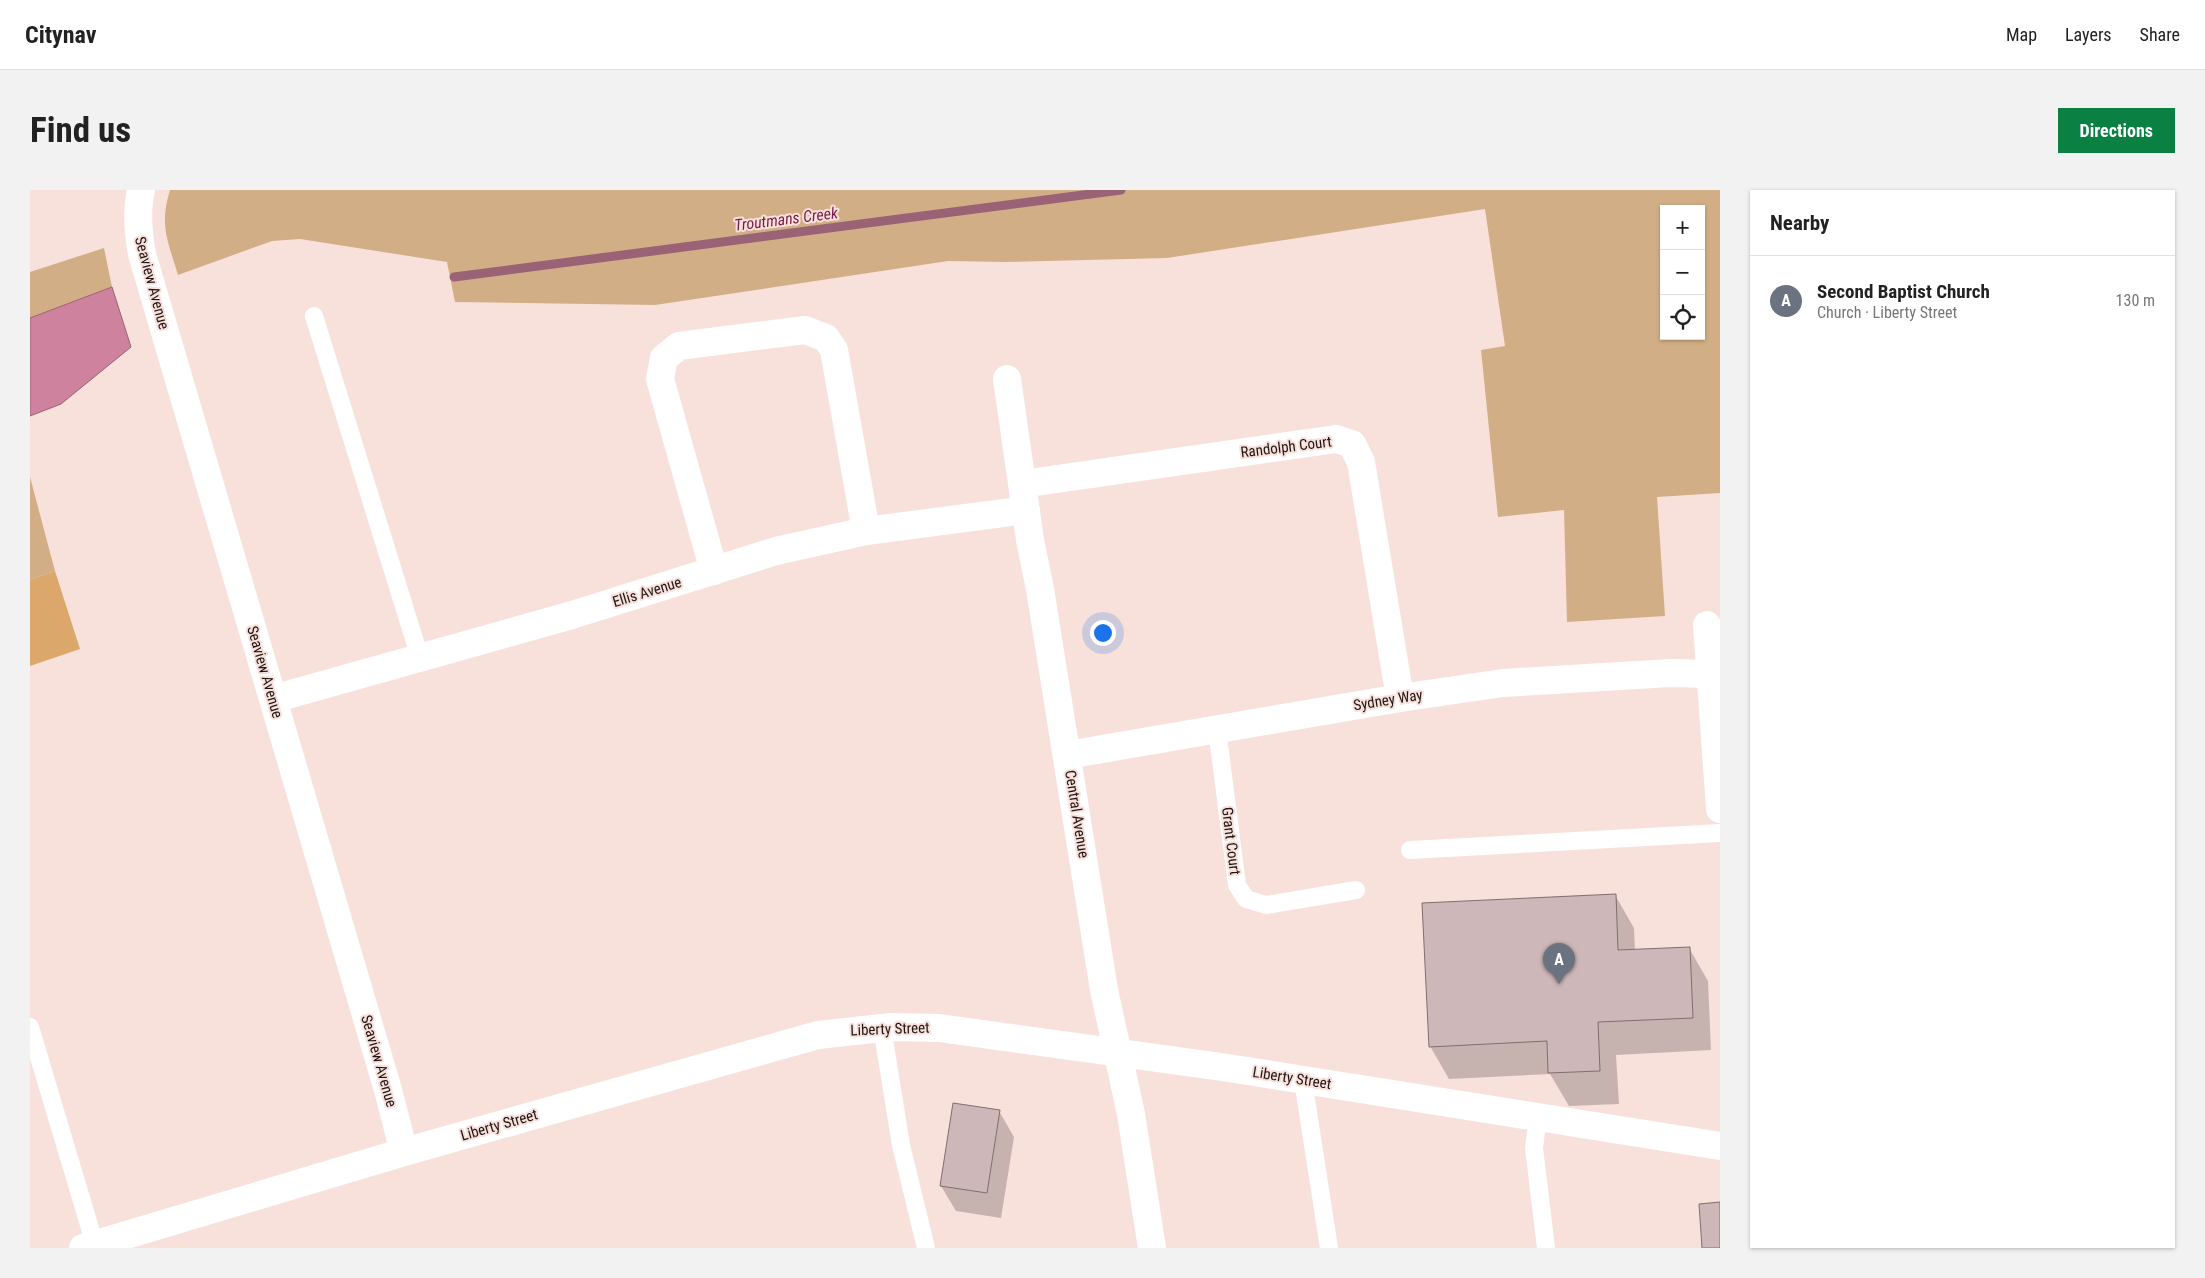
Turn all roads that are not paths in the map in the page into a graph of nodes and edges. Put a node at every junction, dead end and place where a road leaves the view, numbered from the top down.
1 (141, 190) edge
2 (314, 316) dead end
3 (1007, 379) dead end
4 (1022, 484) junction
5 (1026, 510) junction
6 (866, 531) junction
7 (714, 570) junction
8 (1707, 625) dead end
9 (420, 658) junction
10 (1711, 674) junction
11 (1400, 698) junction
12 (273, 699) junction
13 (1217, 729) junction
14 (1067, 755) junction
15 (1720, 809) edge
16 (1720, 833) edge
17 (1410, 850) dead end
18 (1356, 890) dead end
19 (30, 1027) edge
20 (882, 1027) junction
21 (1118, 1054) junction
22 (1303, 1080) junction
23 (1538, 1116) junction
24 (1720, 1146) edge
25 (404, 1152) junction
26 (89, 1246) edge
27 (926, 1248) edge
28 (1152, 1248) edge
29 (1328, 1248) edge
30 (1546, 1248) edge

1 - 12 street, Seaview Avenue
2 - 9 lane
3 - 4 street, Central Avenue
4 - 5 street, Central Avenue
4 - 11 street, Randolph Court
5 - 6 street, Ellis Avenue
5 - 14 street, Central Avenue
6 - 7 street, Ellis Avenue
6 - 7 street
7 - 9 street, Ellis Avenue
8 - 10 street
9 - 12 street, Ellis Avenue
10 - 11 street, Sydney Way
10 - 15 street
11 - 13 street, Sydney Way
12 - 25 street, Seaview Avenue
13 - 14 street, Sydney Way
13 - 18 lane, Grant Court
14 - 21 street, Central Avenue
16 - 17 lane
19 - 26 lane
20 - 21 street, Liberty Street
20 - 25 street, Liberty Street
20 - 27 lane
21 - 22 street, Liberty Street
21 - 28 street, Central Avenue
22 - 23 street, Liberty Street
22 - 29 lane
23 - 24 street, Liberty Street
23 - 30 lane
25 - 26 street, Liberty Street

